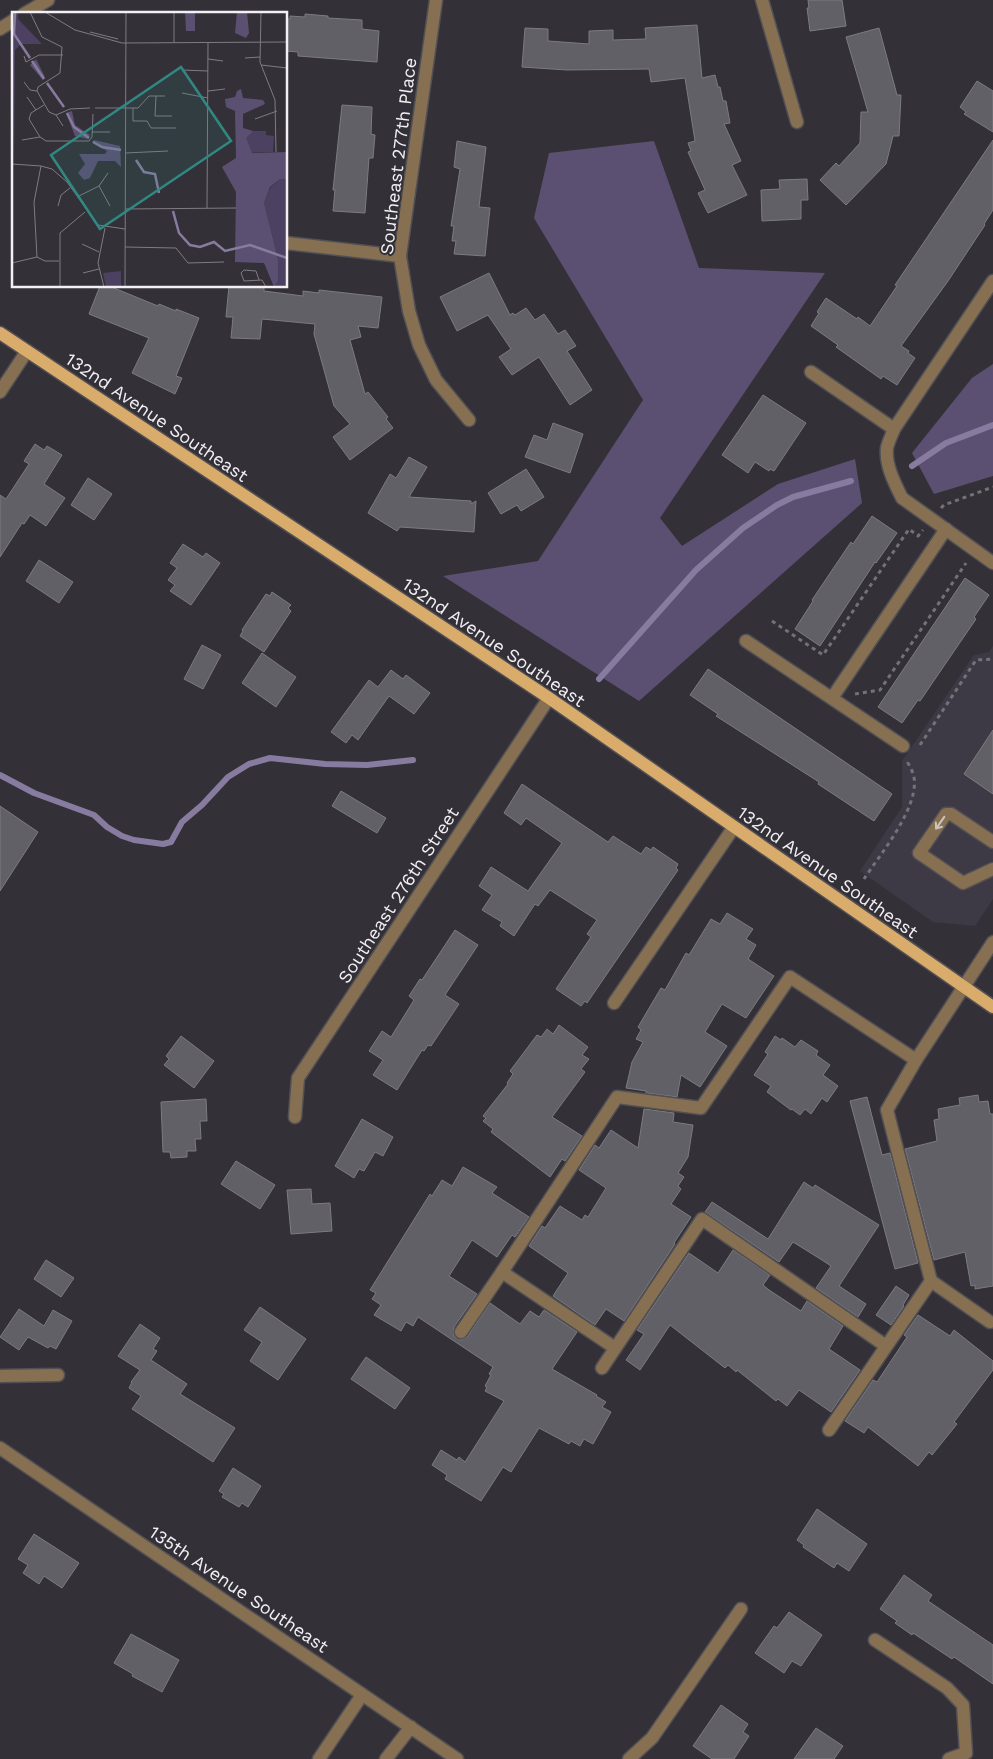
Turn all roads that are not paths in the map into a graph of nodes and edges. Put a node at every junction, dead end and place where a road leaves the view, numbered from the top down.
1 (48, 0) edge
2 (436, 0) edge
3 (762, 0) edge
4 (27, 12) edge
5 (12, 21) edge
6 (0, 29) edge
7 (797, 122) dead end
8 (288, 243) edge
9 (400, 256) junction
10 (993, 281) edge
11 (0, 333) edge
12 (27, 351) junction
13 (811, 372) dead end
14 (0, 392) edge
15 (469, 420) dead end
16 (894, 429) junction
17 (946, 529) junction
18 (993, 563) edge
19 (746, 640) dead end
20 (549, 698) junction
21 (832, 698) junction
22 (902, 746) dead end
23 (734, 827) junction
24 (993, 842) edge
25 (993, 869) edge
26 (993, 942) edge
27 (963, 987) junction
28 (614, 1003) dead end
29 (993, 1007) edge
30 (916, 1060) junction
31 (295, 1117) dead end
32 (502, 1272) junction
33 (931, 1282) junction
34 (990, 1322) dead end
35 (461, 1332) dead end
36 (886, 1346) junction
37 (615, 1348) junction
38 (602, 1368) dead end
39 (58, 1375) dead end
40 (0, 1376) edge
41 (830, 1430) dead end
42 (0, 1448) edge
43 (741, 1609) dead end
44 (875, 1640) dead end
45 (362, 1695) junction
46 (411, 1727) junction
47 (319, 1759) edge
48 (386, 1759) edge
49 (458, 1759) edge
50 (629, 1759) edge
51 (949, 1759) edge

1 - 4 street
2 - 9 street, Southeast 277th Place
3 - 7 street
5 - 6 street
8 - 9 street
9 - 15 street, Southeast 277th Place
10 - 16 street
11 - 12 main road, 132nd Avenue Southeast
12 - 14 street
12 - 20 main road, 132nd Avenue Southeast
13 - 16 street
16 - 17 street
17 - 18 street
17 - 21 street
19 - 21 street
20 - 23 main road, 132nd Avenue Southeast
20 - 31 street, Southeast 276th Street
21 - 22 street
23 - 27 main road, 132nd Avenue Southeast
23 - 28 street
24 -> 25 street
26 - 27 street
27 - 29 main road, 132nd Avenue Southeast
27 - 30 street
30 - 32 street
30 - 33 street
32 - 35 street
32 - 37 street
33 - 34 street
33 - 36 street
36 - 37 street
36 - 41 street
37 - 38 street
39 - 40 street
42 - 45 street, 135th Avenue Southeast
43 - 50 street
44 - 51 street
45 - 46 street, 135th Avenue Southeast
45 - 47 street
46 - 48 street
46 - 49 street, 135th Avenue Southeast

